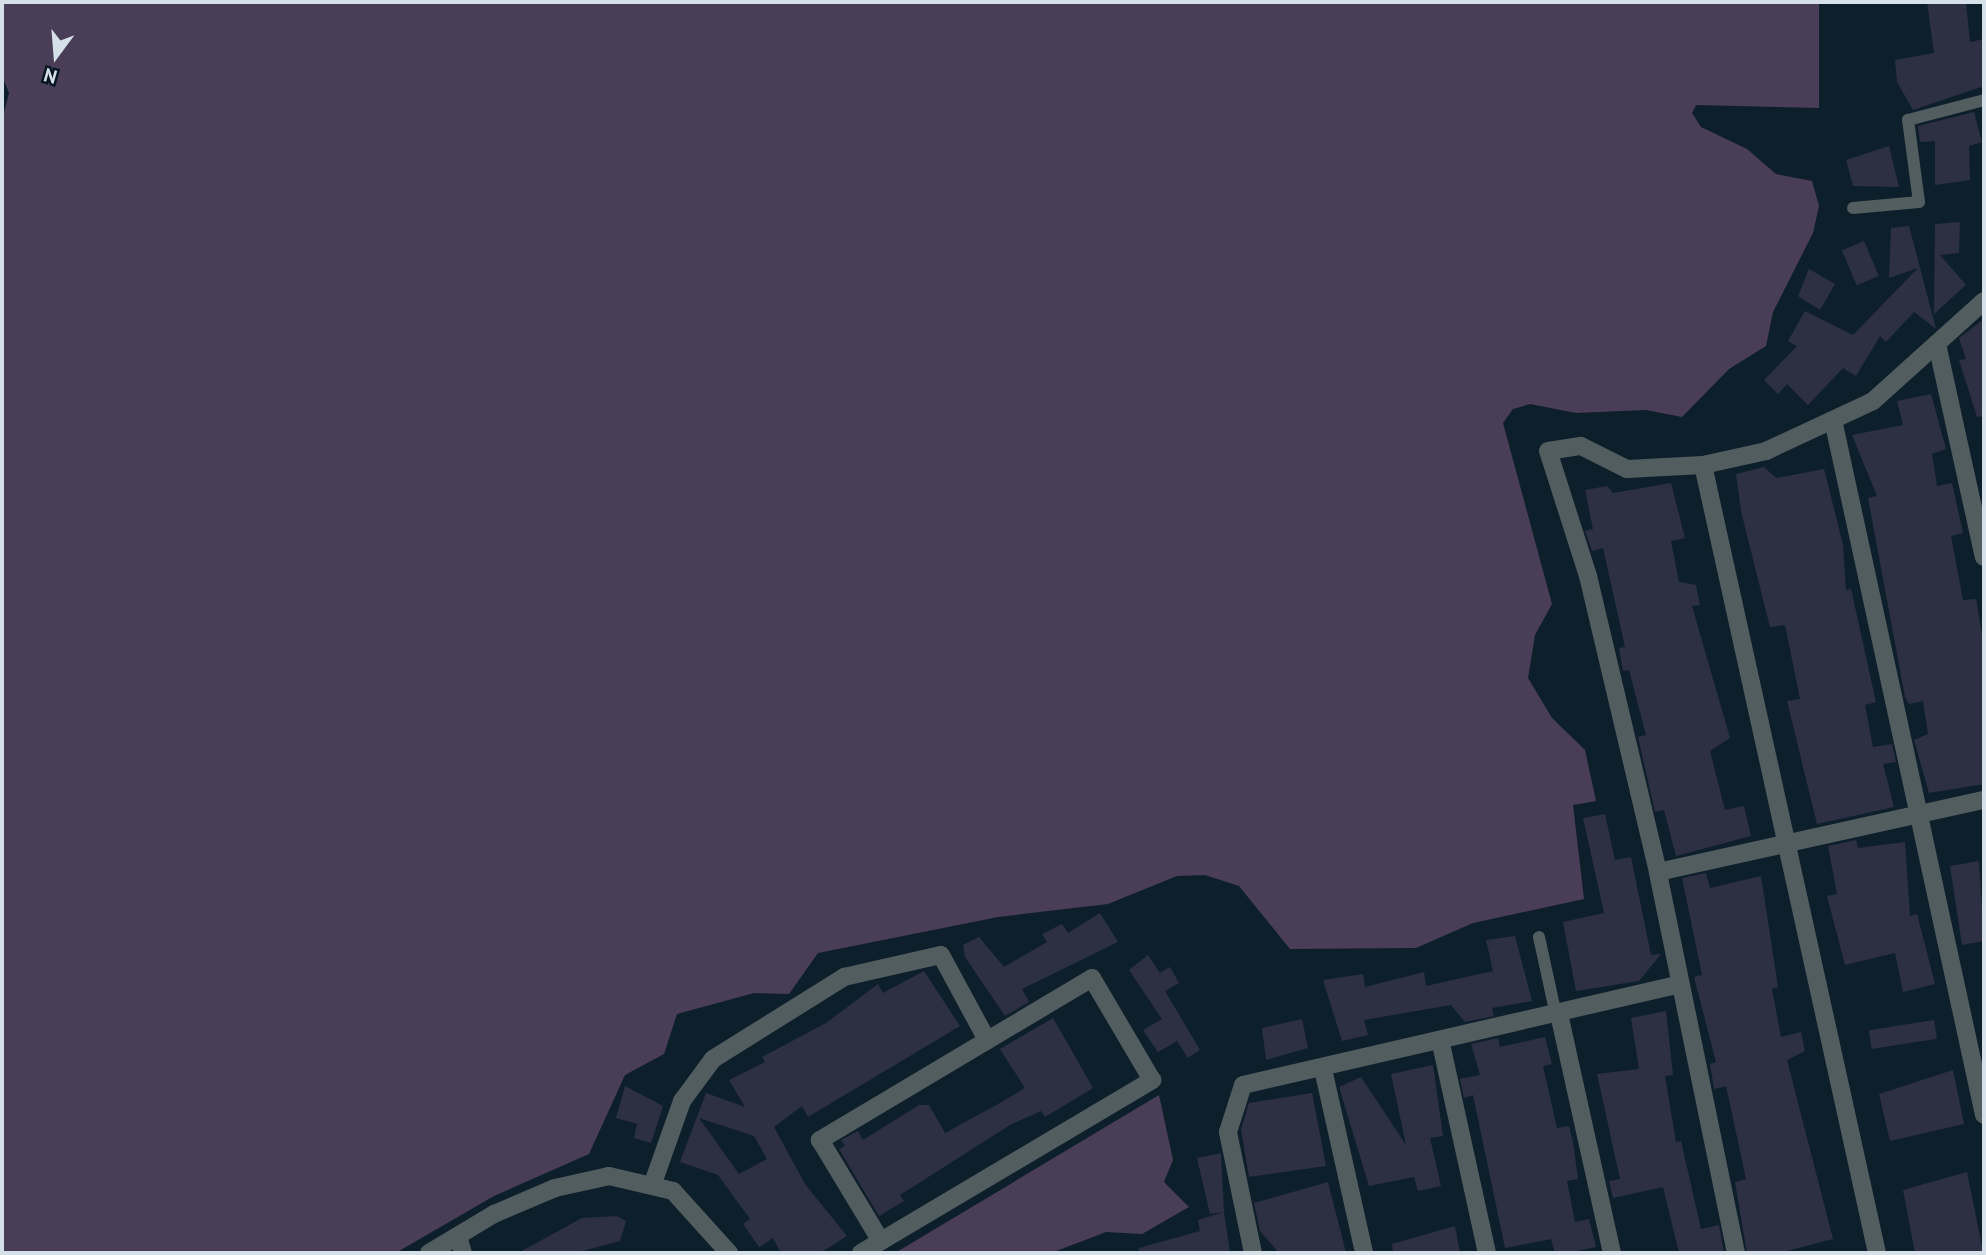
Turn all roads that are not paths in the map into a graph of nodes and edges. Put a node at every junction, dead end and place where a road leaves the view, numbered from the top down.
1 (1984, 100) edge
2 (1853, 208) dead end
3 (1984, 301) edge
4 (1937, 344) junction
5 (1833, 420) junction
6 (1703, 465) junction
7 (1984, 557) edge
8 (1984, 800) edge
9 (1916, 815) junction
10 (1786, 845) junction
11 (1658, 872) junction
12 (1539, 937) dead end
13 (1677, 985) junction
14 (1558, 1014) junction
15 (987, 1040) junction
16 (1441, 1044) junction
17 (1323, 1069) junction
18 (1984, 1115) edge
19 (653, 1183) junction
20 (881, 1241) junction
21 (461, 1245) edge
22 (429, 1253) edge
23 (729, 1253) edge
24 (861, 1253) edge
25 (1254, 1253) edge
26 (1364, 1253) edge
27 (1488, 1253) edge
28 (1612, 1253) edge
29 (1736, 1253) edge
30 (1877, 1253) edge

1 - 2 lane
3 - 4 street
4 - 5 street
4 - 7 street
5 - 6 street
5 - 9 street
6 - 10 street
6 - 11 street
8 - 9 street
9 - 10 street
9 - 18 street
10 - 11 street
10 - 30 street
11 - 13 street
12 - 14 lane
13 - 14 street
13 - 29 street
14 - 16 street
14 - 28 street
15 - 19 street
15 - 20 street
15 - 20 street
16 - 17 street
16 - 27 street
17 - 25 street
17 - 26 street
19 - 21 street
19 - 23 street
20 - 24 street
21 - 22 street

